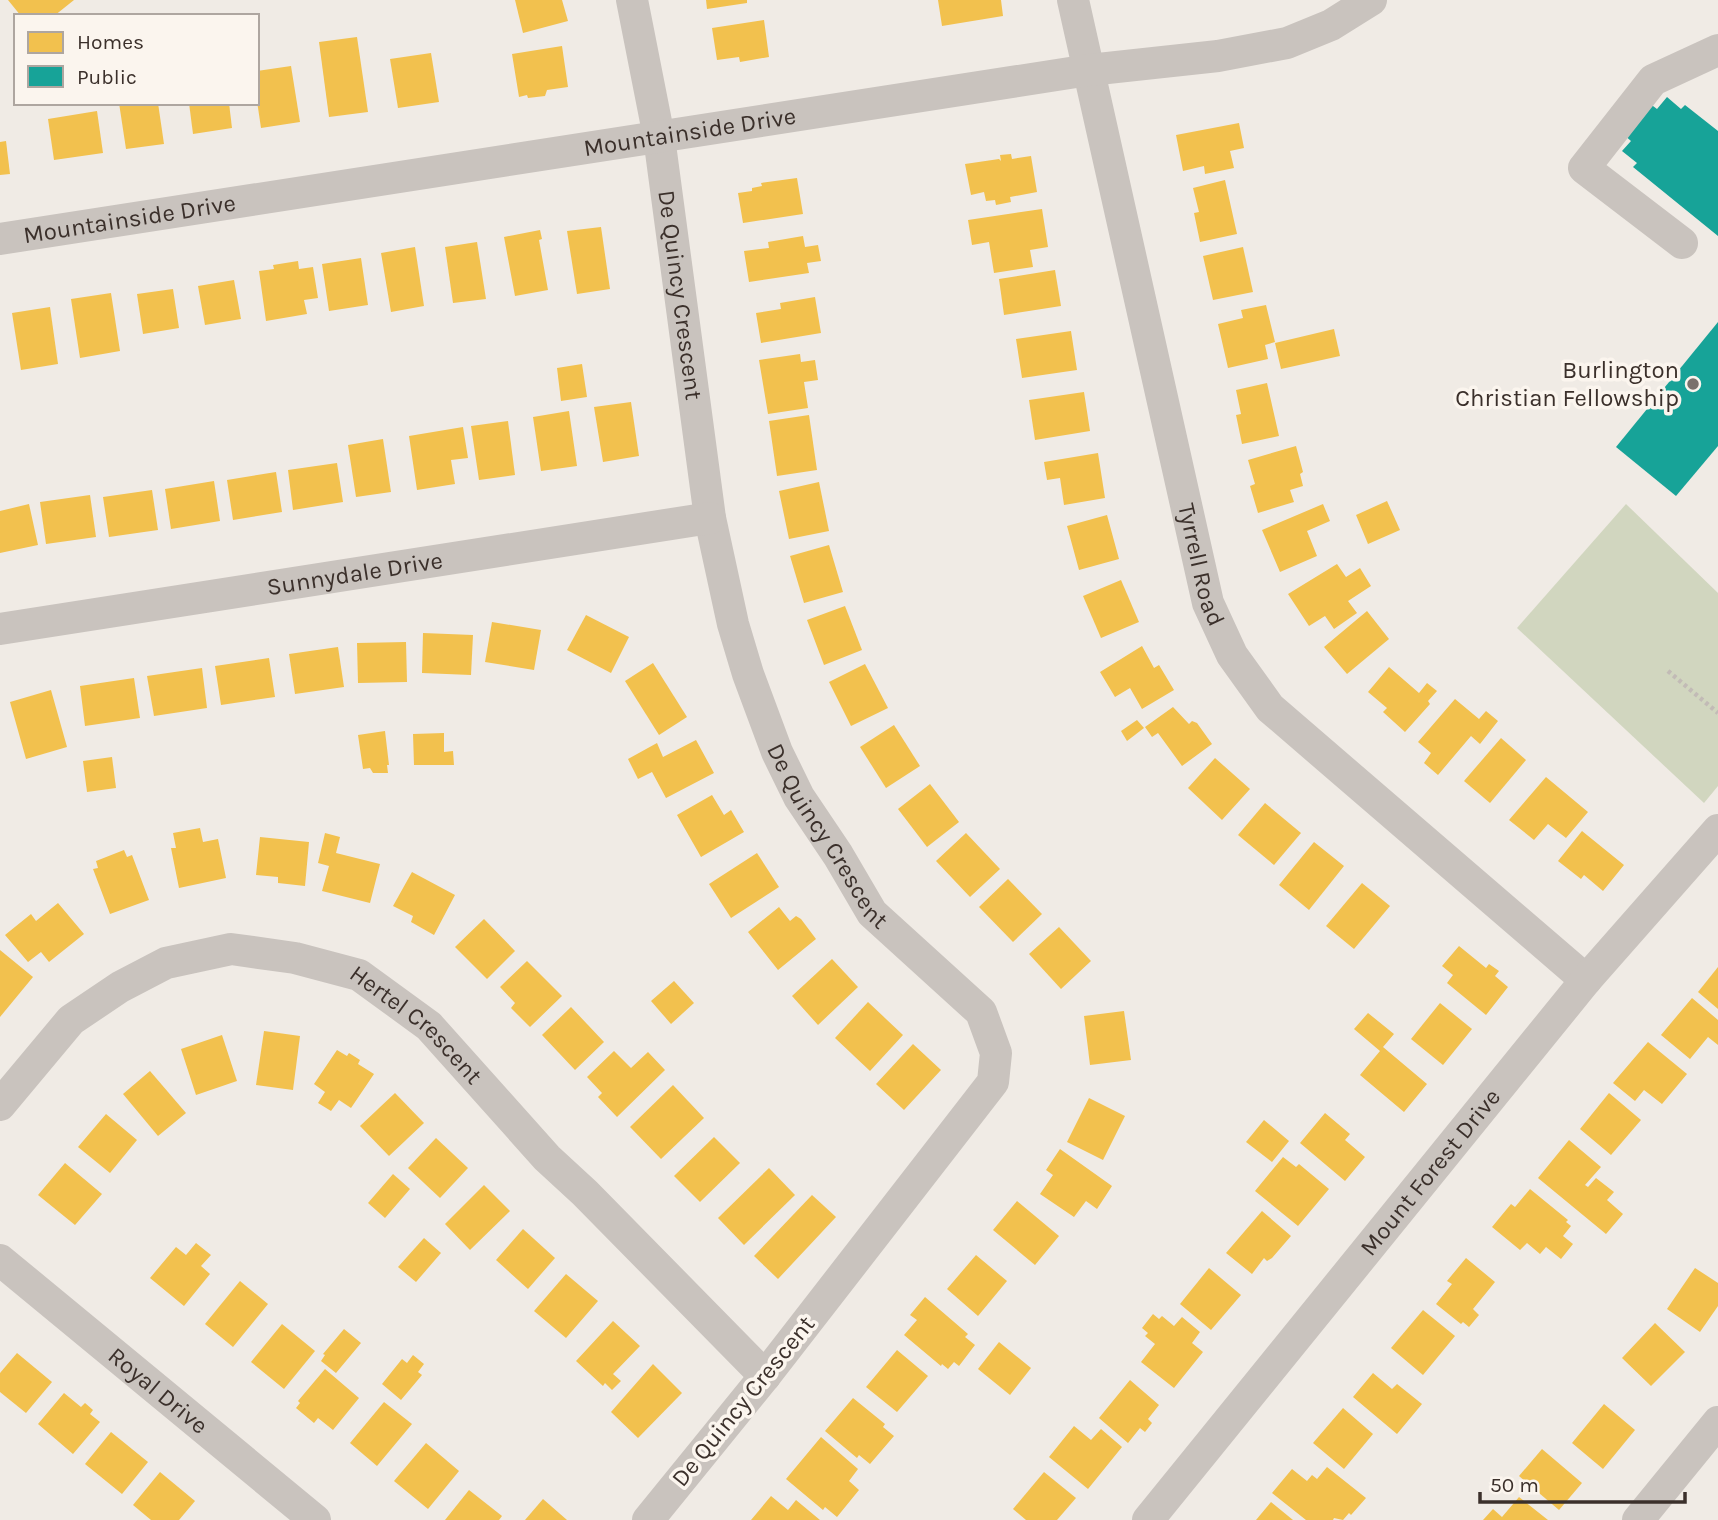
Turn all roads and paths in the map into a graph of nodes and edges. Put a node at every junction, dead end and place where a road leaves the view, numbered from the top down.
1 (632, 0) edge
2 (1073, 0) edge
3 (1371, 0) edge
4 (1718, 50) edge
5 (1089, 70) junction
6 (659, 137) junction
7 (0, 239) edge
8 (1682, 243) dead end
9 (710, 518) junction
10 (0, 629) edge
11 (1668, 671) dead end
12 (1718, 713) edge
13 (1718, 830) edge
14 (1586, 980) junction
15 (0, 1105) edge
16 (0, 1260) edge
17 (765, 1376) junction
18 (1718, 1422) edge
19 (315, 1520) edge
20 (648, 1520) edge
21 (1148, 1520) edge
22 (1638, 1520) edge

1 - 6 street, De Quincy Crescent
2 - 5 street, Tyrrell Road
3 - 5 street, Mountainside Drive
4 - 8 street
5 - 6 street, Mountainside Drive
5 - 14 street, Tyrrell Road
6 - 7 street, Mountainside Drive
6 - 9 street, De Quincy Crescent
9 - 10 street, Sunnydale Drive
9 - 17 street, De Quincy Crescent
11 - 12 path
13 - 14 street, Mount Forest Drive
14 - 21 street, Mount Forest Drive
15 - 17 street, Hertel Crescent
16 - 19 street, Royal Drive
17 - 20 street, De Quincy Crescent
18 - 22 street

